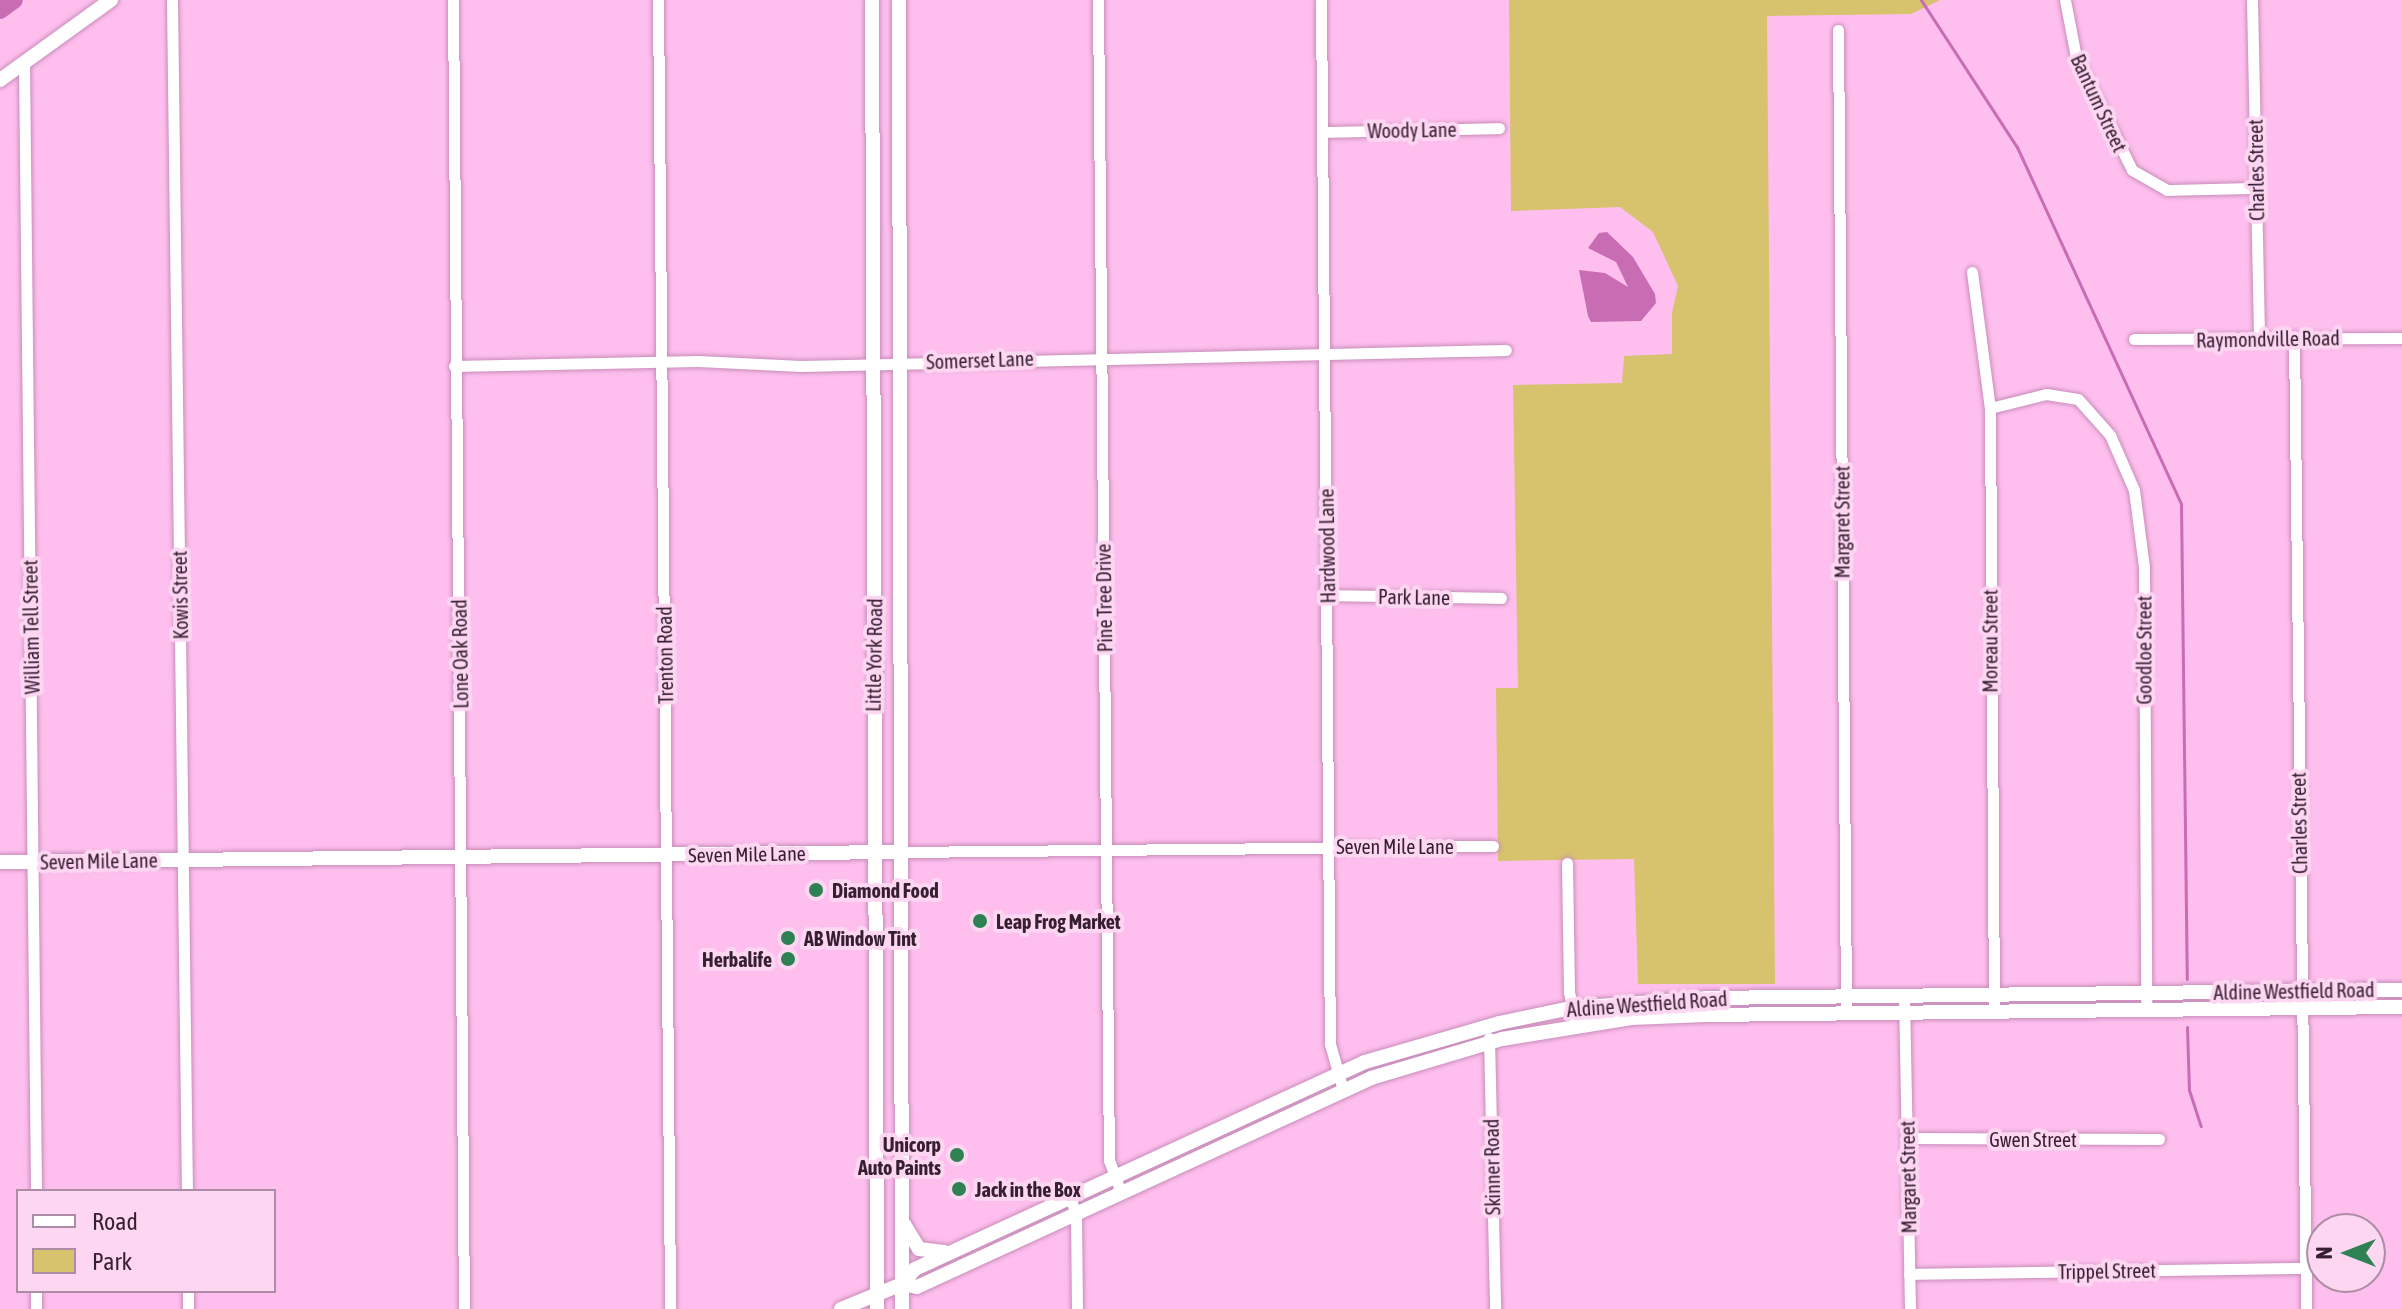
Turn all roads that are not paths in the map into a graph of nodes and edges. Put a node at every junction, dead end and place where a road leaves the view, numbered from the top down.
1 (111, 0) edge
2 (172, 0) edge
3 (453, 0) edge
4 (658, 0) edge
5 (872, 0) edge
6 (899, 0) edge
7 (1098, 0) edge
8 (1321, 0) edge
9 (2065, 0) edge
10 (2252, 0) edge
11 (1838, 30) dead end
12 (24, 63) junction
13 (0, 80) edge
14 (1499, 128) dead end
15 (1324, 132) junction
16 (2257, 188) junction
17 (1972, 272) dead end
18 (2294, 337) junction
19 (2402, 338) edge
20 (2134, 339) dead end
21 (2259, 339) junction
22 (1506, 350) dead end
23 (1326, 354) junction
24 (1101, 356) junction
25 (661, 361) junction
26 (903, 362) junction
27 (877, 363) junction
28 (454, 366) junction
29 (1990, 408) junction
30 (1328, 595) junction
31 (1501, 598) dead end
32 (1330, 846) junction
33 (1493, 846) dead end
34 (1106, 850) junction
35 (874, 852) junction
36 (900, 852) junction
37 (460, 856) junction
38 (669, 856) junction
39 (184, 860) junction
40 (0, 862) edge
41 (34, 862) junction
42 (1567, 863) dead end
43 (2301, 990) junction
44 (2402, 990) edge
45 (2145, 992) junction
46 (1994, 995) junction
47 (1904, 996) junction
48 (1846, 997) junction
49 (1706, 998) junction
50 (2402, 1007) edge
51 (1571, 1008) junction
52 (2301, 1008) junction
53 (2146, 1010) junction
54 (1994, 1012) junction
55 (1846, 1014) junction
56 (1905, 1014) junction
57 (1536, 1015) junction
58 (1706, 1015) junction
59 (1489, 1025) junction
60 (1576, 1026) junction
61 (1540, 1032) junction
62 (1489, 1043) junction
63 (1338, 1074) junction
64 (1343, 1090) junction
65 (1908, 1138) junction
66 (2159, 1139) dead end
67 (1114, 1177) junction
68 (36, 1189) edge
69 (187, 1189) edge
70 (1121, 1193) junction
71 (1070, 1197) junction
72 (1076, 1214) junction
73 (903, 1222) junction
74 (953, 1252) junction
75 (2305, 1268) junction
76 (1909, 1274) junction
77 (902, 1284) junction
78 (877, 1302) edge
79 (464, 1309) edge
80 (670, 1309) edge
81 (841, 1309) edge
82 (902, 1309) edge
83 (1077, 1309) edge
84 (1495, 1309) edge
85 (1910, 1309) edge
86 (2306, 1309) edge

1 - 12 main road
2 - 39 street, Kowis Street
3 - 28 street, Lone Oak Road
4 - 25 street, Trenton Road
5 - 27 main road, Little York Road
6 - 26 main road, Little York Road
7 - 24 street, Pine Tree Drive
8 - 15 street, Hardwood Lane
9 - 16 street, Bantum Street
10 - 16 street, Charles Street
11 - 48 street, Margaret Street
12 - 13 main road
12 - 41 street, William Tell Street
14 - 15 street, Woody Lane
15 - 23 street, Hardwood Lane
16 - 21 street, Charles Street
17 - 29 street, Moreau Street
18 - 19 street, Raymondville Road
18 - 21 street, Raymondville Road
18 - 43 street, Charles Street
20 - 21 street, Raymondville Road
22 - 23 street, Somerset Lane
23 - 24 street, Somerset Lane
23 - 30 street, Hardwood Lane
24 - 26 street, Somerset Lane
24 - 34 street, Pine Tree Drive
25 - 27 street, Somerset Lane
25 - 28 street, Somerset Lane
25 - 38 street, Trenton Road
26 - 27 street, Somerset Lane
26 - 36 main road, Little York Road
27 - 35 main road, Little York Road
28 - 37 street, Lone Oak Road
29 - 45 street, Goodloe Street
29 - 46 street, Moreau Street
30 - 31 street, Park Lane
30 - 32 street, Hardwood Lane
32 - 33 street, Seven Mile Lane
32 - 34 street, Seven Mile Lane
32 - 63 street, Hardwood Lane
34 - 36 street, Seven Mile Lane
34 - 67 street, Pine Tree Drive
35 - 36 main road, Seven Mile Lane
35 - 38 main road, Seven Mile Lane
35 - 78 main road, Little York Road
36 - 73 main road, Little York Road
37 - 38 main road, Seven Mile Lane
37 - 39 main road, Seven Mile Lane
37 - 79 street, Lone Oak Road
38 - 80 street, Trenton Road
39 - 41 main road, Seven Mile Lane
39 - 69 street, Kowis Street
40 - 41 main road, Seven Mile Lane
41 - 68 street, William Tell Street
42 - 51 street
43 - 44 main road, Aldine Westfield Road
43 - 45 main road, Aldine Westfield Road
43 - 52 street, Charles Street
45 - 46 main road, Aldine Westfield Road
45 - 53 street, Goodloe Street
46 - 47 main road, Aldine Westfield Road
46 - 54 street, Moreau Street
47 - 48 main road, Aldine Westfield Road
47 - 56 street, Margaret Street
48 - 49 main road, Aldine Westfield Road
48 - 55 street, Margaret Street
49 - 51 main road, Aldine Westfield Road
49 - 58 main road
50 - 52 main road, Aldine Westfield Road
51 - 57 main road, Aldine Westfield Road
51 - 60 street
52 - 53 main road, Aldine Westfield Road
52 - 75 street, Charles Street
53 - 54 main road, Aldine Westfield Road
54 - 56 main road, Aldine Westfield Road
55 - 56 main road, Aldine Westfield Road
55 - 58 main road, Aldine Westfield Road
56 - 65 street, Margaret Street
57 - 59 main road, Aldine Westfield Road
57 - 61 main road
58 - 60 main road, Aldine Westfield Road
59 - 62 street, Skinner Road
59 - 63 main road, Aldine Westfield Road
60 - 61 main road, Aldine Westfield Road
61 - 62 main road, Aldine Westfield Road
62 - 64 main road, Aldine Westfield Road
62 - 84 street, Skinner Road
63 - 64 street, Hardwood Lane
63 - 67 main road, Aldine Westfield Road
64 - 70 main road, Aldine Westfield Road
65 - 66 street, Gwen Street
65 - 76 street, Margaret Street
67 - 70 street, Pine Tree Drive
67 - 71 main road, Aldine Westfield Road
70 - 72 main road, Aldine Westfield Road
71 - 72 street
71 - 74 main road, Aldine Westfield Road
72 - 77 main road, Aldine Westfield Road
72 - 83 street
73 - 74 main road
73 - 77 main road, Little York Road
74 - 77 main road, Aldine Westfield Road
75 - 76 street, Trippel Street
75 - 86 street, Charles Street
76 - 85 street, Margaret Street
77 - 78 main road, Aldine Westfield Road
77 - 82 main road, Little York Road
78 - 81 main road, Aldine Westfield Road

